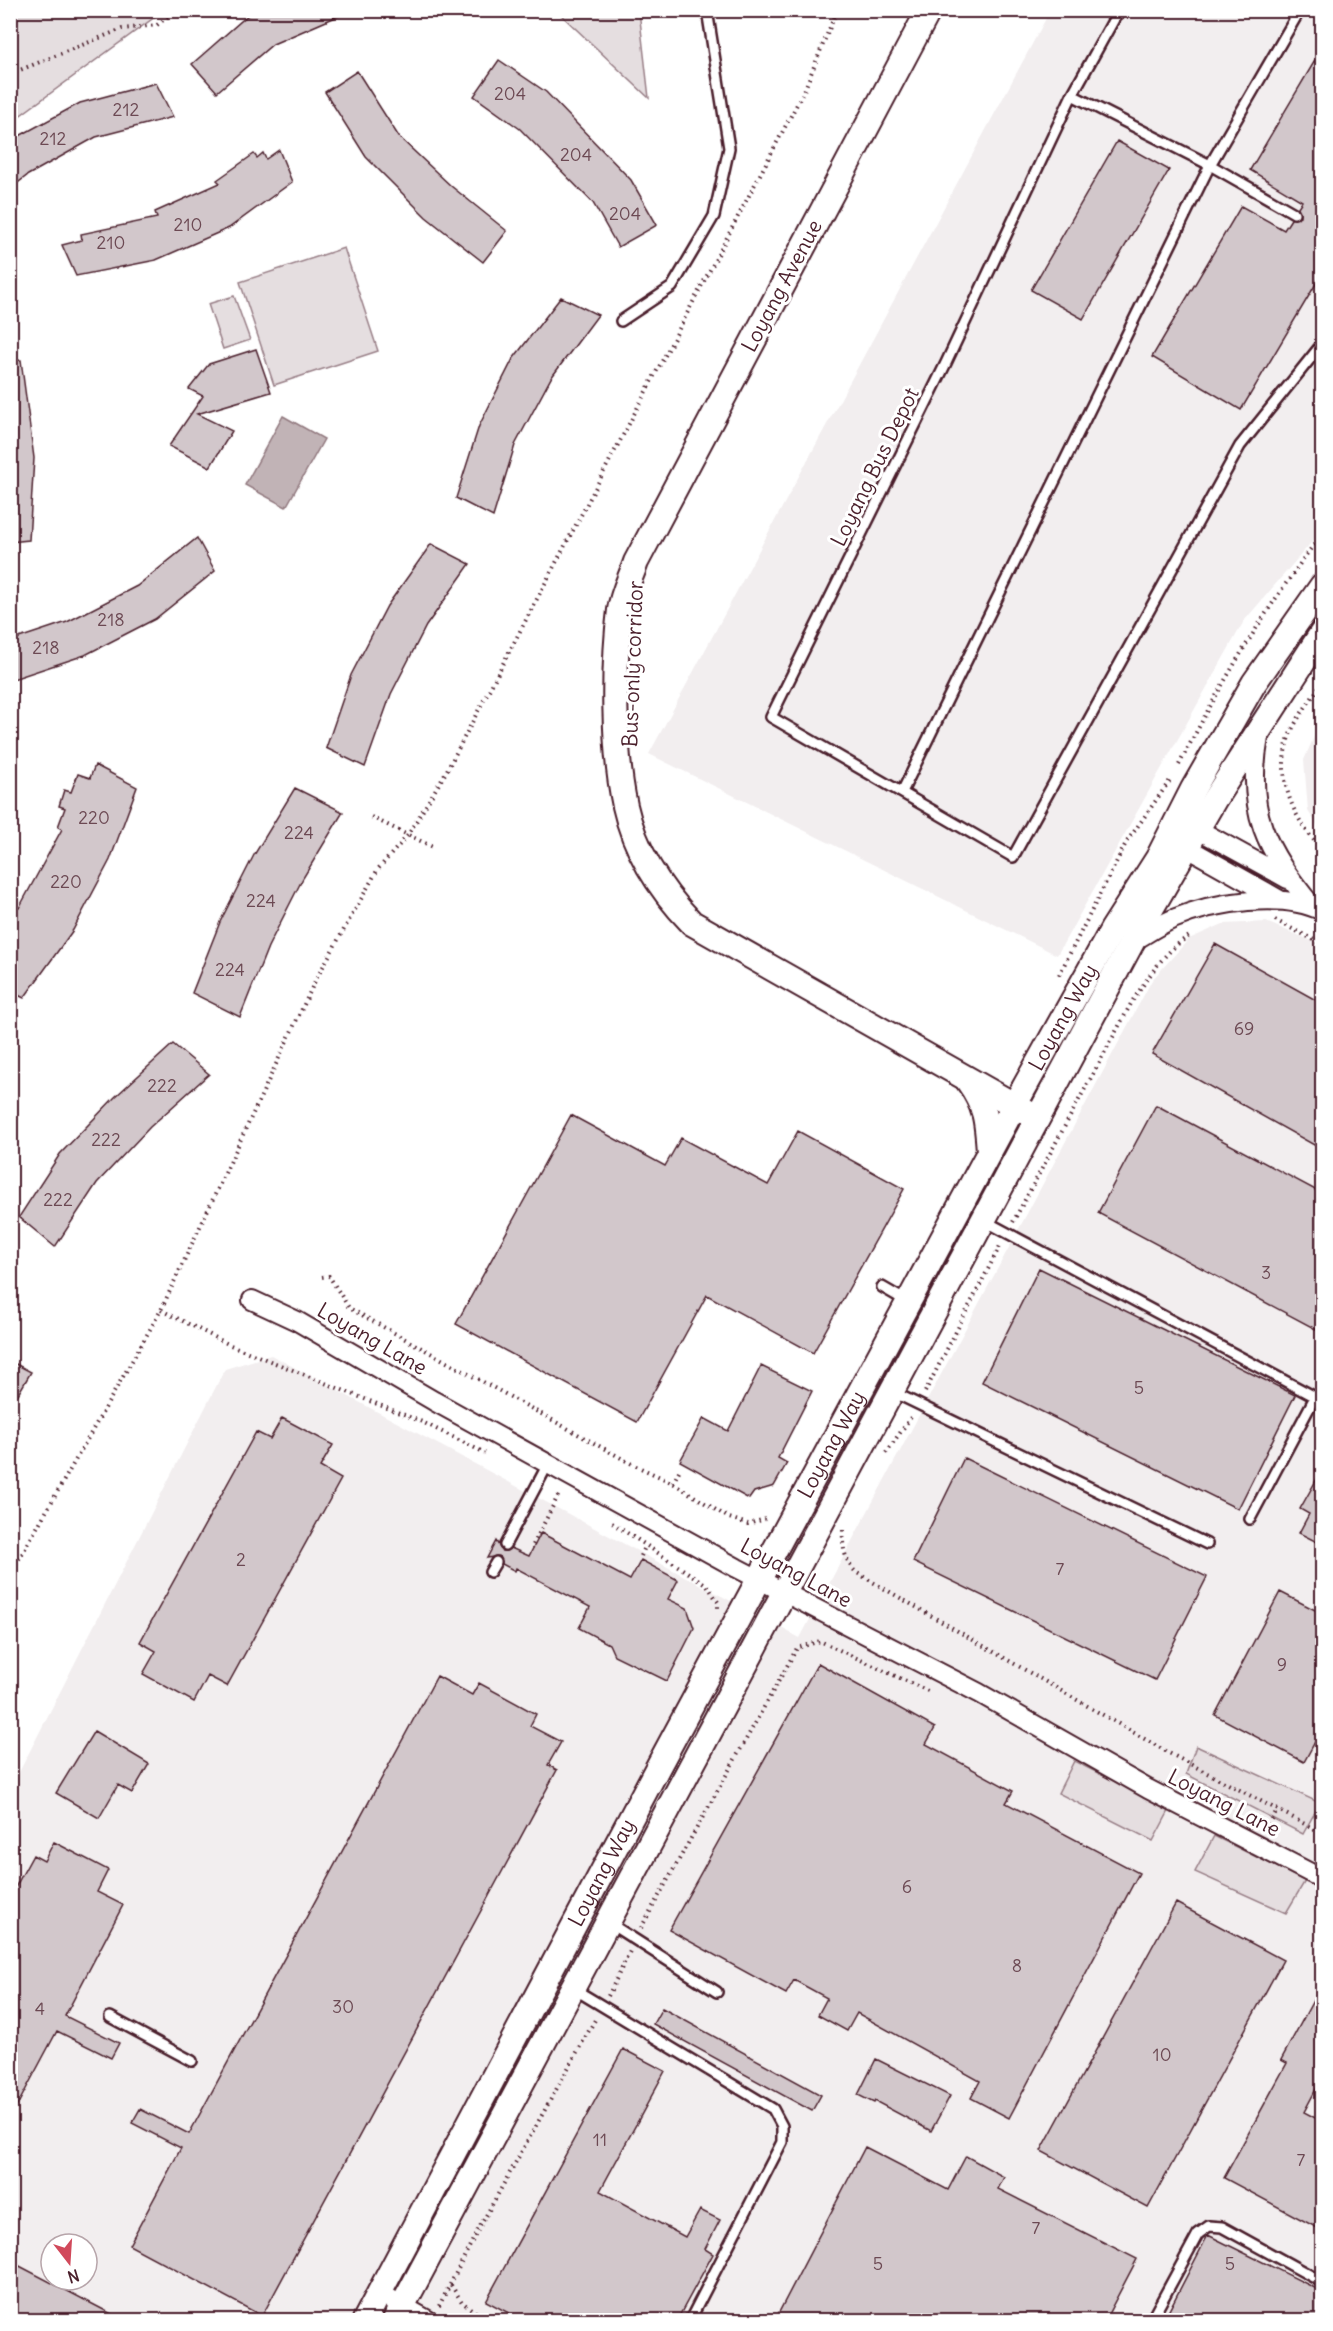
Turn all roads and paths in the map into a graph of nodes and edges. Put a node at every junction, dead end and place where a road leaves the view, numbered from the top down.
1 (176, 10) edge
2 (707, 10) edge
3 (837, 10) edge
4 (929, 10) edge
5 (1119, 10) edge
6 (1300, 10) edge
7 (10, 74) edge
8 (1072, 94) junction
9 (1210, 165) junction
10 (1294, 213) dead end
11 (621, 321) dead end
12 (1323, 344) edge
13 (636, 562) joint
14 (1323, 586) edge
15 (1323, 633) edge
16 (1323, 682) edge
17 (1261, 726) junction
18 (902, 792) junction
19 (371, 817) dead end
20 (1182, 833) junction
21 (408, 835) junction
22 (433, 847) dead end
23 (1323, 849) edge
24 (1292, 881) junction
25 (1280, 900) junction
26 (1317, 909) edge
27 (1271, 918) dead end
28 (1197, 931) dead end
29 (1132, 942) junction
30 (1323, 944) edge
31 (967, 1079) junction
32 (1014, 1106) junction
33 (1038, 1118) junction
34 (989, 1151) junction
35 (983, 1220) junction
36 (1007, 1232) junction
37 (322, 1277) dead end
38 (882, 1287) dead end
39 (252, 1300) dead end
40 (908, 1302) junction
41 (161, 1310) junction
42 (891, 1391) junction
43 (919, 1404) junction
44 (486, 1454) dead end
45 (884, 1457) dead end
46 (548, 1464) junction
47 (680, 1469) dead end
48 (538, 1481) junction
49 (673, 1483) junction
50 (559, 1494) junction
51 (568, 1498) dead end
52 (773, 1512) dead end
53 (606, 1519) dead end
54 (1250, 1519) dead end
55 (848, 1522) dead end
56 (1207, 1544) dead end
57 (505, 1545) dead end
58 (532, 1545) dead end
59 (645, 1546) junction
60 (642, 1556) dead end
61 (496, 1562) dead end
62 (490, 1572) dead end
63 (10, 1575) edge
64 (759, 1580) junction
65 (783, 1592) junction
66 (718, 1602) dead end
67 (796, 1648) dead end
68 (1323, 1833) edge
69 (1323, 1879) edge
70 (607, 1922) junction
71 (634, 1941) junction
72 (572, 1988) junction
73 (717, 1992) dead end
74 (603, 2007) junction
75 (110, 2017) dead end
76 (192, 2061) dead end
77 (1323, 2282) edge
78 (450, 2284) junction
79 (380, 2293) junction
80 (399, 2313) edge
81 (1154, 2315) dead end
82 (432, 2316) edge
83 (365, 2320) edge
84 (486, 2320) edge
85 (690, 2320) edge

1 - 7 path
2 - 11 lane
3 - 21 path
4 - 13 main road, Loyang Avenue
5 - 8 lane, Loyang Bus Depot
6 - 9 lane
8 - 9 lane
8 - 18 lane, Loyang Bus Depot
9 - 10 lane
9 - 18 lane
12 - 18 lane, Loyang Bus Depot
13 - 31 main road, Bus-only corridor
14 - 20 main road, Loyang Way
15 - 17 main road, Loyang Way
16 - 23 path
17 - 20 main road, Loyang Way
17 - 24 street
19 - 21 path
20 - 24 street
20 - 25 street
20 - 29 main road, Loyang Way
20 - 32 main road, Loyang Way
21 - 22 path
21 - 41 path
24 - 26 street
25 - 26 street
25 - 29 street
27 - 30 path
28 - 36 path
29 - 33 main road, Loyang Way
31 - 32 main road, Bus-only corridor
31 - 34 main road
32 - 33 main road, Bus-only corridor
32 - 34 main road, Loyang Way
33 - 35 main road, Loyang Way
34 - 40 main road, Loyang Way
35 - 36 lane
35 - 42 main road, Loyang Way
36 - 43 path
36 - 54 lane
37 - 49 path
38 - 40 lane
39 - 46 street, Loyang Lane
40 - 64 main road, Loyang Way
41 - 44 path
41 - 63 path
42 - 43 lane
42 - 65 main road, Loyang Way
43 - 45 path
43 - 56 lane
46 - 48 lane
46 - 64 street, Loyang Lane
47 - 49 path
48 - 50 path
48 - 57 lane
49 - 52 path
50 - 51 path
50 - 58 path
53 - 59 path
55 - 68 path
59 - 60 path
59 - 66 path
61 - 62 lane
64 - 65 street, Loyang Lane
64 - 79 main road, Loyang Way
65 - 69 street, Loyang Lane
65 - 70 main road, Loyang Way
67 - 71 path
70 - 71 lane
70 - 72 main road, Loyang Way
71 - 73 lane
71 - 74 path
72 - 74 lane
72 - 80 main road, Loyang Way
74 - 78 path
74 - 85 lane
75 - 76 lane
77 - 81 lane
78 - 82 path
78 - 84 path
79 - 80 street
79 - 83 main road, Loyang Way
80 - 82 street

